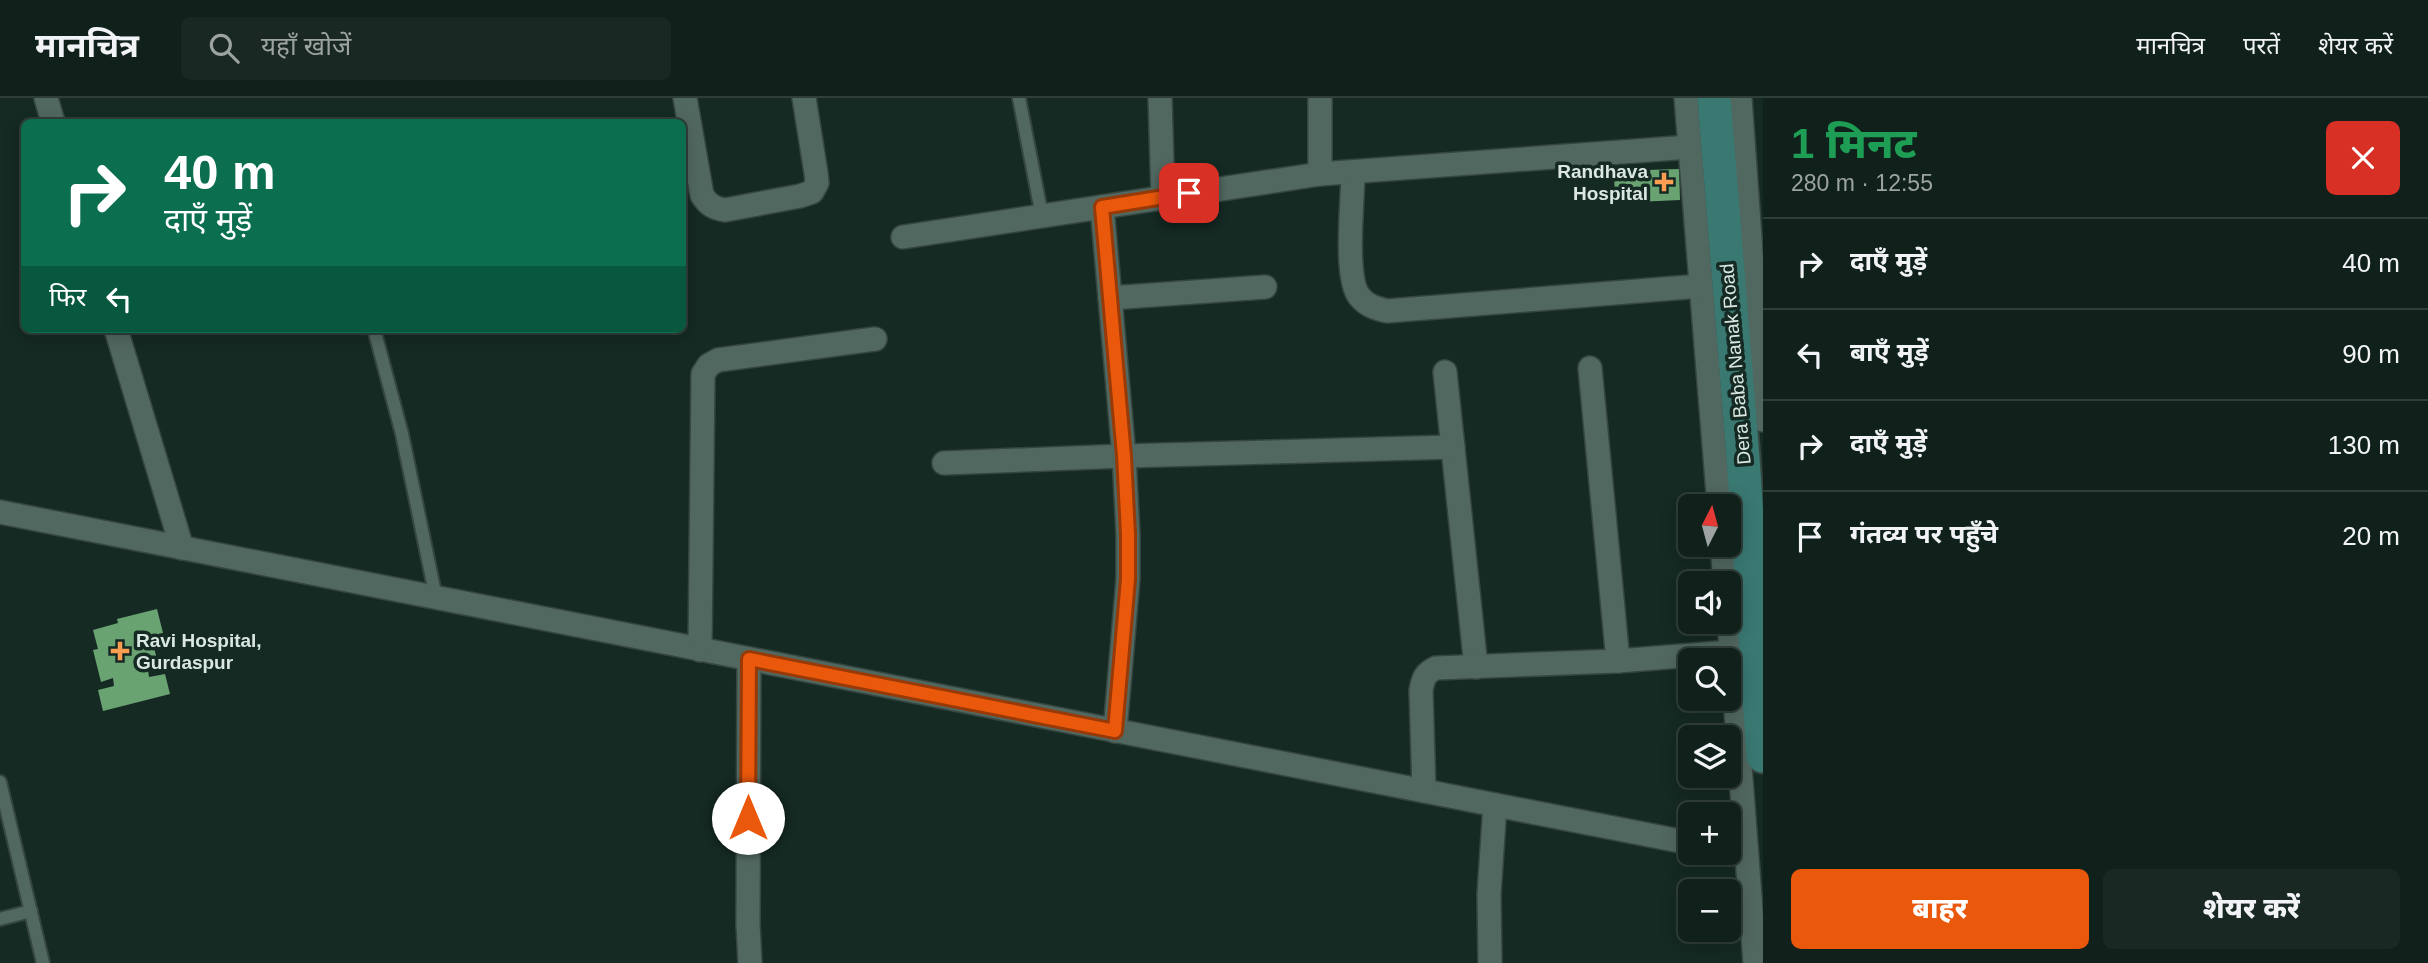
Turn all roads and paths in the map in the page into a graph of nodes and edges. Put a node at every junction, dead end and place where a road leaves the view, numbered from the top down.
1 (46, 98) edge
2 (685, 98) edge
3 (804, 98) edge
4 (1019, 98) edge
5 (1160, 98) edge
6 (1320, 98) edge
7 (1686, 98) edge
8 (1714, 98) edge
9 (1740, 98) edge
10 (52, 119) edge
11 (1690, 147) junction
12 (1353, 172) junction
13 (1320, 174) junction
14 (1163, 197) junction
15 (1102, 207) junction
16 (1042, 216) junction
17 (903, 237) dead end
18 (1701, 286) junction
19 (1265, 287) dead end
20 (1110, 298) junction
21 (117, 333) edge
22 (375, 333) edge
23 (875, 339) dead end
24 (1590, 368) dead end
25 (1445, 372) dead end
26 (1763, 419) edge
27 (1453, 447) junction
28 (1124, 456) junction
29 (944, 463) dead end
30 (1718, 494) edge
31 (0, 513) edge
32 (182, 548) junction
33 (436, 598) junction
34 (700, 650) junction
35 (1678, 656) edge
36 (749, 659) junction
37 (1618, 661) junction
38 (1476, 667) junction
39 (1736, 711) edge
40 (1115, 731) junction
41 (1763, 756) edge
42 (0, 782) edge
43 (1424, 792) junction
44 (1495, 805) junction
45 (1678, 842) edge
46 (1747, 854) edge
47 (31, 911) junction
48 (0, 919) edge
49 (43, 963) edge
50 (750, 963) edge
51 (1490, 963) edge
52 (1755, 963) edge

1 - 10 street
2 - 3 street
4 - 16 lane
5 - 14 street
6 - 13 street
7 - 11 street
8 - 41 main road, Dera Baba Nanak Road
9 - 26 street
11 - 12 street
11 - 18 street
12 - 13 street
12 - 18 street
13 - 14 street
14 - 15 street
15 - 16 street
15 - 20 street
16 - 17 street
18 - 30 street
19 - 20 street
20 - 28 street
21 - 32 street
22 - 33 lane
23 - 34 street
24 - 37 street
25 - 27 street
27 - 28 street
27 - 38 street
28 - 29 street
28 - 40 street
31 - 32 street
32 - 33 street
33 - 34 street
34 - 36 street
35 - 37 street
36 - 40 street
36 - 50 street
37 - 38 street
38 - 43 street
39 - 46 street
40 - 43 street
42 - 47 lane
43 - 44 street
44 - 45 street
44 - 51 street
46 - 52 street
47 - 48 lane
47 - 49 lane

